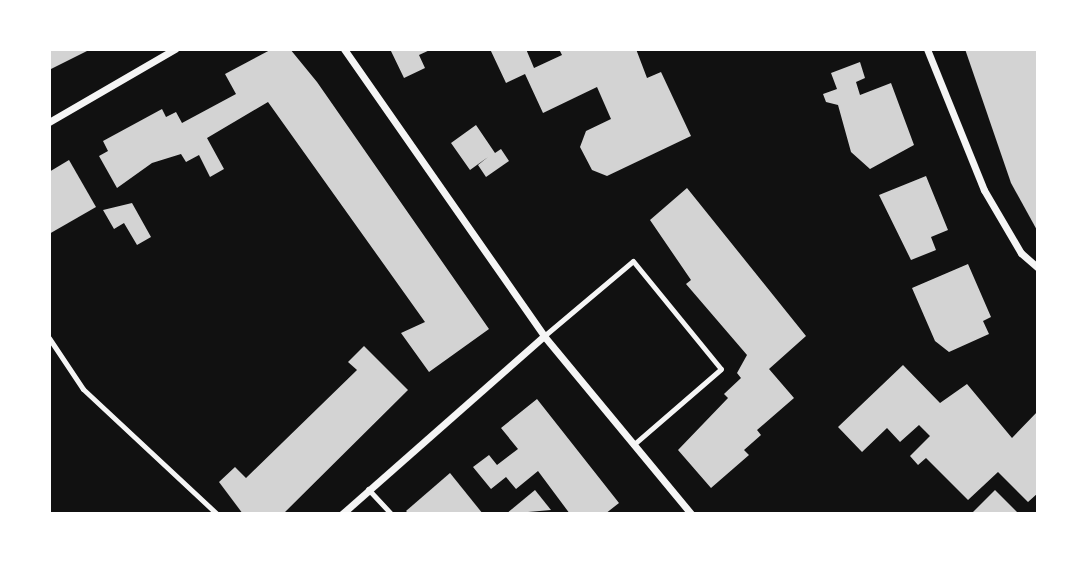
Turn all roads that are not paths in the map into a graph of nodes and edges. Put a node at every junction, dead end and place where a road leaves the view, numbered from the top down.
1 (175, 49) edge
2 (344, 49) edge
3 (928, 49) edge
4 (49, 122) edge
5 (1038, 268) edge
6 (544, 337) junction
7 (49, 338) edge
8 (634, 444) junction
9 (368, 489) junction
10 (217, 514) edge
11 (342, 514) edge
12 (391, 514) edge
13 (691, 514) edge

1 - 4 street
2 - 6 street
3 - 5 street
6 - 8 street
6 - 8 lane
6 - 9 street
7 - 10 lane
8 - 13 street
9 - 11 street
9 - 12 lane

